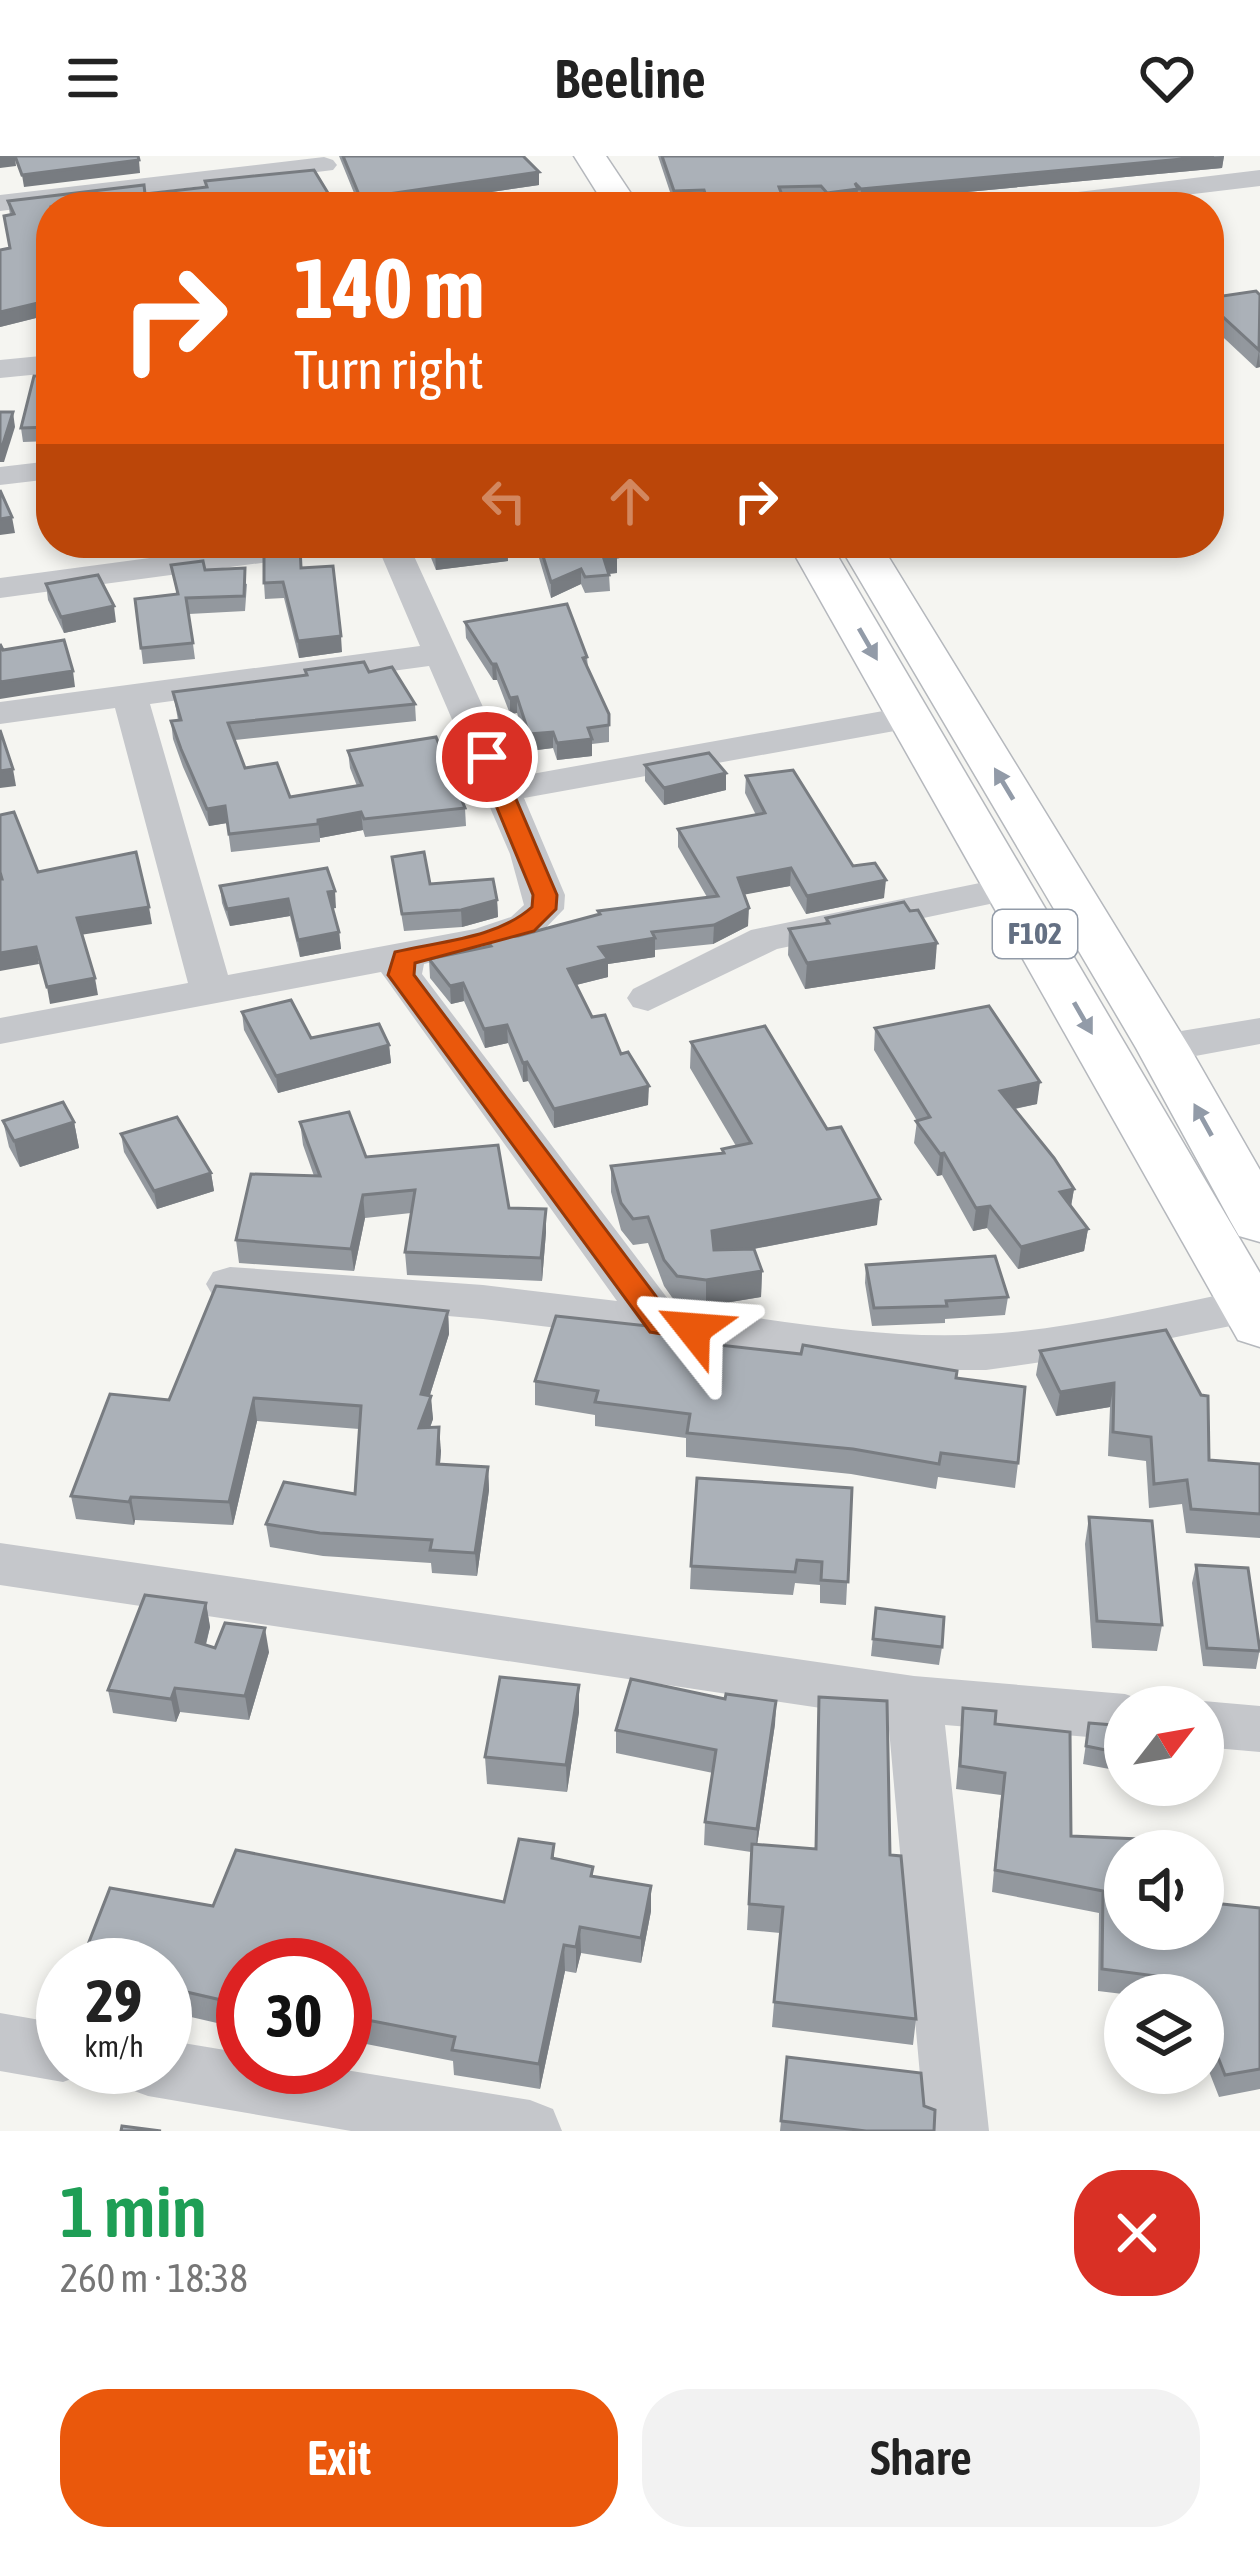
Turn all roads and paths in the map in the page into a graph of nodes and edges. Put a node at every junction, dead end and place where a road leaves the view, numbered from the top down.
1 (590, 156) edge
2 (624, 156) edge
3 (326, 169) edge
4 (1260, 178) edge
5 (105, 192) edge
6 (613, 192) edge
7 (646, 192) edge
8 (1144, 192) edge
9 (36, 199) edge
10 (0, 203) edge
11 (36, 365) edge
12 (0, 369) edge
13 (36, 472) edge
14 (0, 476) edge
15 (223, 558) edge
16 (399, 558) edge
17 (818, 558) edge
18 (868, 558) edge
19 (0, 588) edge
20 (442, 654) junction
21 (129, 694) junction
22 (0, 712) edge
23 (910, 717) junction
24 (502, 791) junction
25 (1009, 890) junction
26 (404, 958) junction
27 (211, 989) junction
28 (648, 998) dead end
29 (0, 1031) edge
30 (1260, 1031) edge
31 (1163, 1048) junction
32 (1260, 1222) edge
33 (230, 1284) edge
34 (1255, 1315) edge
35 (661, 1324) junction
36 (0, 1564) edge
37 (914, 1699) junction
38 (1104, 1715) edge
39 (1224, 1726) edge
40 (1260, 1729) edge
41 (0, 2042) edge
42 (36, 2048) edge
43 (192, 2074) edge
44 (530, 2131) edge
45 (957, 2131) edge

1 - 6 main road
2 - 7 main road
3 - 5 street
4 - 8 street
9 - 10 street
11 - 12 street
13 - 14 street
15 - 19 street
16 - 20 street
17 -> 23 main road, F102
31 -> 18 main road, F102
20 - 21 street
20 - 24 street
21 - 22 street
21 - 27 street
23 - 24 street
23 - 25 main road, F102
24 - 26 street
25 - 28 street
25 -> 34 main road, F102
26 - 27 street
26 - 35 street
27 - 29 street
30 - 31 street
32 -> 31 main road, F102
33 - 35 street
34 - 35 street
36 - 37 street
37 - 38 street
37 - 45 street
39 - 40 street
41 - 42 street
43 - 44 street

